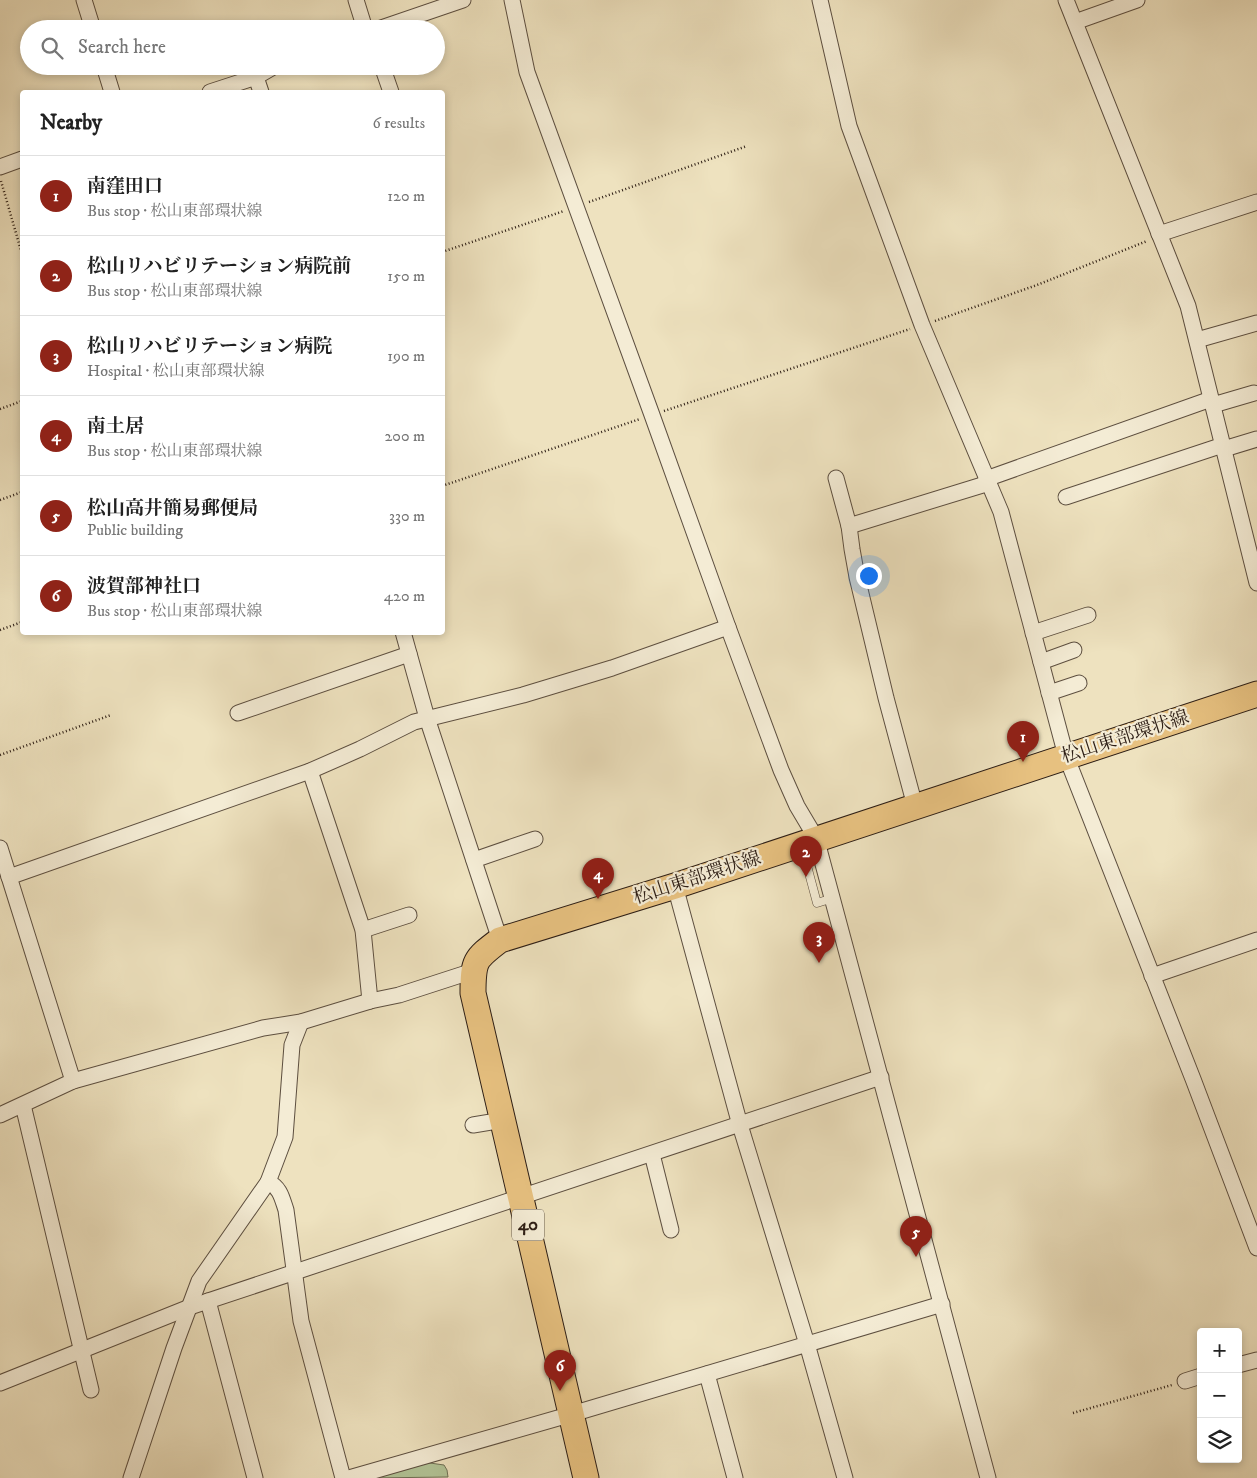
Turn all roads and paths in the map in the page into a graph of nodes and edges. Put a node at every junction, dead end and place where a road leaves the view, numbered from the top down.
1 (84, 0) edge
2 (356, 0) edge
3 (463, 0) edge
4 (512, 0) edge
5 (820, 0) edge
6 (1066, 0) edge
7 (1137, 0) edge
8 (90, 20) edge
9 (362, 20) edge
10 (404, 20) edge
11 (1075, 22) junction
12 (107, 75) edge
13 (260, 75) edge
14 (385, 75) edge
15 (256, 77) junction
16 (111, 90) edge
17 (216, 90) edge
18 (259, 90) edge
19 (390, 90) edge
20 (747, 146) dead end
21 (20, 160) edge
22 (0, 167) edge
23 (0, 177) edge
24 (1257, 202) edge
25 (576, 207) junction
26 (1159, 234) junction
27 (20, 247) edge
28 (445, 251) edge
29 (1257, 323) edge
30 (1197, 340) junction
31 (1254, 393) dead end
32 (20, 402) edge
33 (1212, 402) junction
34 (0, 409) edge
35 (652, 415) junction
36 (1257, 439) edge
37 (1223, 447) junction
38 (836, 478) dead end
39 (988, 481) junction
40 (445, 485) edge
41 (20, 493) edge
42 (1066, 497) dead end
43 (0, 500) edge
44 (849, 526) junction
45 (1257, 583) edge
46 (1088, 615) dead end
47 (20, 623) edge
48 (728, 627) junction
49 (0, 630) edge
50 (1033, 633) junction
51 (404, 635) edge
52 (1074, 650) dead end
53 (409, 654) junction
54 (1041, 662) junction
55 (1079, 683) dead end
56 (1049, 693) junction
57 (1257, 694) edge
58 (238, 713) dead end
59 (111, 715) dead end
60 (427, 718) junction
61 (0, 755) edge
62 (1066, 756) junction
63 (310, 770) junction
64 (915, 806) junction
65 (535, 839) dead end
66 (0, 848) edge
67 (819, 848) junction
68 (474, 860) junction
69 (9, 878) junction
70 (675, 886) junction
71 (409, 915) dead end
72 (363, 930) junction
73 (500, 940) junction
74 (1257, 940) edge
75 (473, 971) junction
76 (1152, 976) junction
77 (370, 1001) junction
78 (301, 1022) junction
79 (881, 1077) junction
80 (73, 1081) junction
81 (23, 1105) junction
82 (0, 1116) edge
83 (503, 1120) junction
84 (473, 1124) dead end
85 (740, 1125) junction
86 (652, 1154) junction
87 (268, 1182) junction
88 (521, 1197) junction
89 (671, 1230) dead end
90 (1257, 1248) edge
91 (294, 1273) junction
92 (208, 1301) junction
93 (942, 1304) junction
94 (190, 1307) junction
95 (808, 1344) junction
96 (82, 1350) junction
97 (1257, 1360) edge
98 (1242, 1364) edge
99 (708, 1374) junction
100 (1197, 1377) edge
101 (1185, 1381) joint
102 (0, 1383) edge
103 (91, 1390) dead end
104 (572, 1414) junction
105 (1073, 1414) dead end
106 (131, 1478) edge
107 (254, 1478) edge
108 (343, 1478) edge
109 (349, 1478) edge
110 (586, 1478) edge
111 (736, 1478) edge
112 (845, 1478) edge
113 (988, 1478) edge

1 - 8 street
2 - 9 street
3 - 10 street
4 - 25 street
5 - 39 street
6 - 11 street
7 - 11 street
11 - 26 street
12 - 16 street
13 - 15 street
14 - 19 street
15 - 17 street
15 - 18 street
20 - 25 path
21 - 22 street
23 - 27 path
24 - 26 street
25 - 28 path
25 - 35 street
26 - 30 street
29 - 30 street
30 - 33 street
31 - 33 street
32 - 34 path
33 - 37 street
33 - 39 street
35 - 40 path
35 - 48 street
36 - 37 street
37 - 42 street
37 - 45 street
38 - 44 street
39 - 44 street
39 - 50 street
41 - 43 path
44 - 64 street
46 - 50 street
47 - 49 path
48 - 60 street
48 - 67 street
50 - 54 street
51 - 53 street
52 - 54 street
53 - 58 street
53 - 60 street
54 - 56 street
55 - 56 street
56 - 62 street
57 - 62 main road, 松山東部環状線
59 - 61 path
60 - 63 street
60 - 68 street
62 - 64 main road, 松山東部環状線
62 - 76 street
63 - 69 street
63 - 72 street
64 - 67 main road, 松山東部環状線
65 - 68 street
66 - 69 street
67 - 70 main road, 松山東部環状線
67 - 79 street
68 - 73 street
69 - 80 street
70 - 73 main road, 松山東部環状線
70 - 85 street
71 - 72 street
72 - 77 street
73 - 75 main road, 松山東部環状線
74 - 76 street
75 - 77 street
75 - 83 main road, 40
76 - 90 street
77 - 78 street
78 - 80 street
78 - 87 street
79 - 85 street
79 - 93 street
80 - 81 street
81 - 82 street
81 - 96 street
83 - 84 street
83 - 88 main road, 40
85 - 86 street
85 - 95 street
86 - 88 street
86 - 89 street
87 - 91 street
87 - 94 street
88 - 91 street
88 - 104 main road, 40
91 - 92 street
91 - 108 street
92 - 94 street
92 - 107 street
93 - 95 street
93 - 113 street
94 - 96 street
94 - 106 street
95 - 99 street
95 - 112 street
96 - 102 street
96 - 103 street
97 - 98 street
99 - 104 street
99 - 111 street
100 - 101 street
101 - 105 path
104 - 109 street
104 - 110 main road, 40

